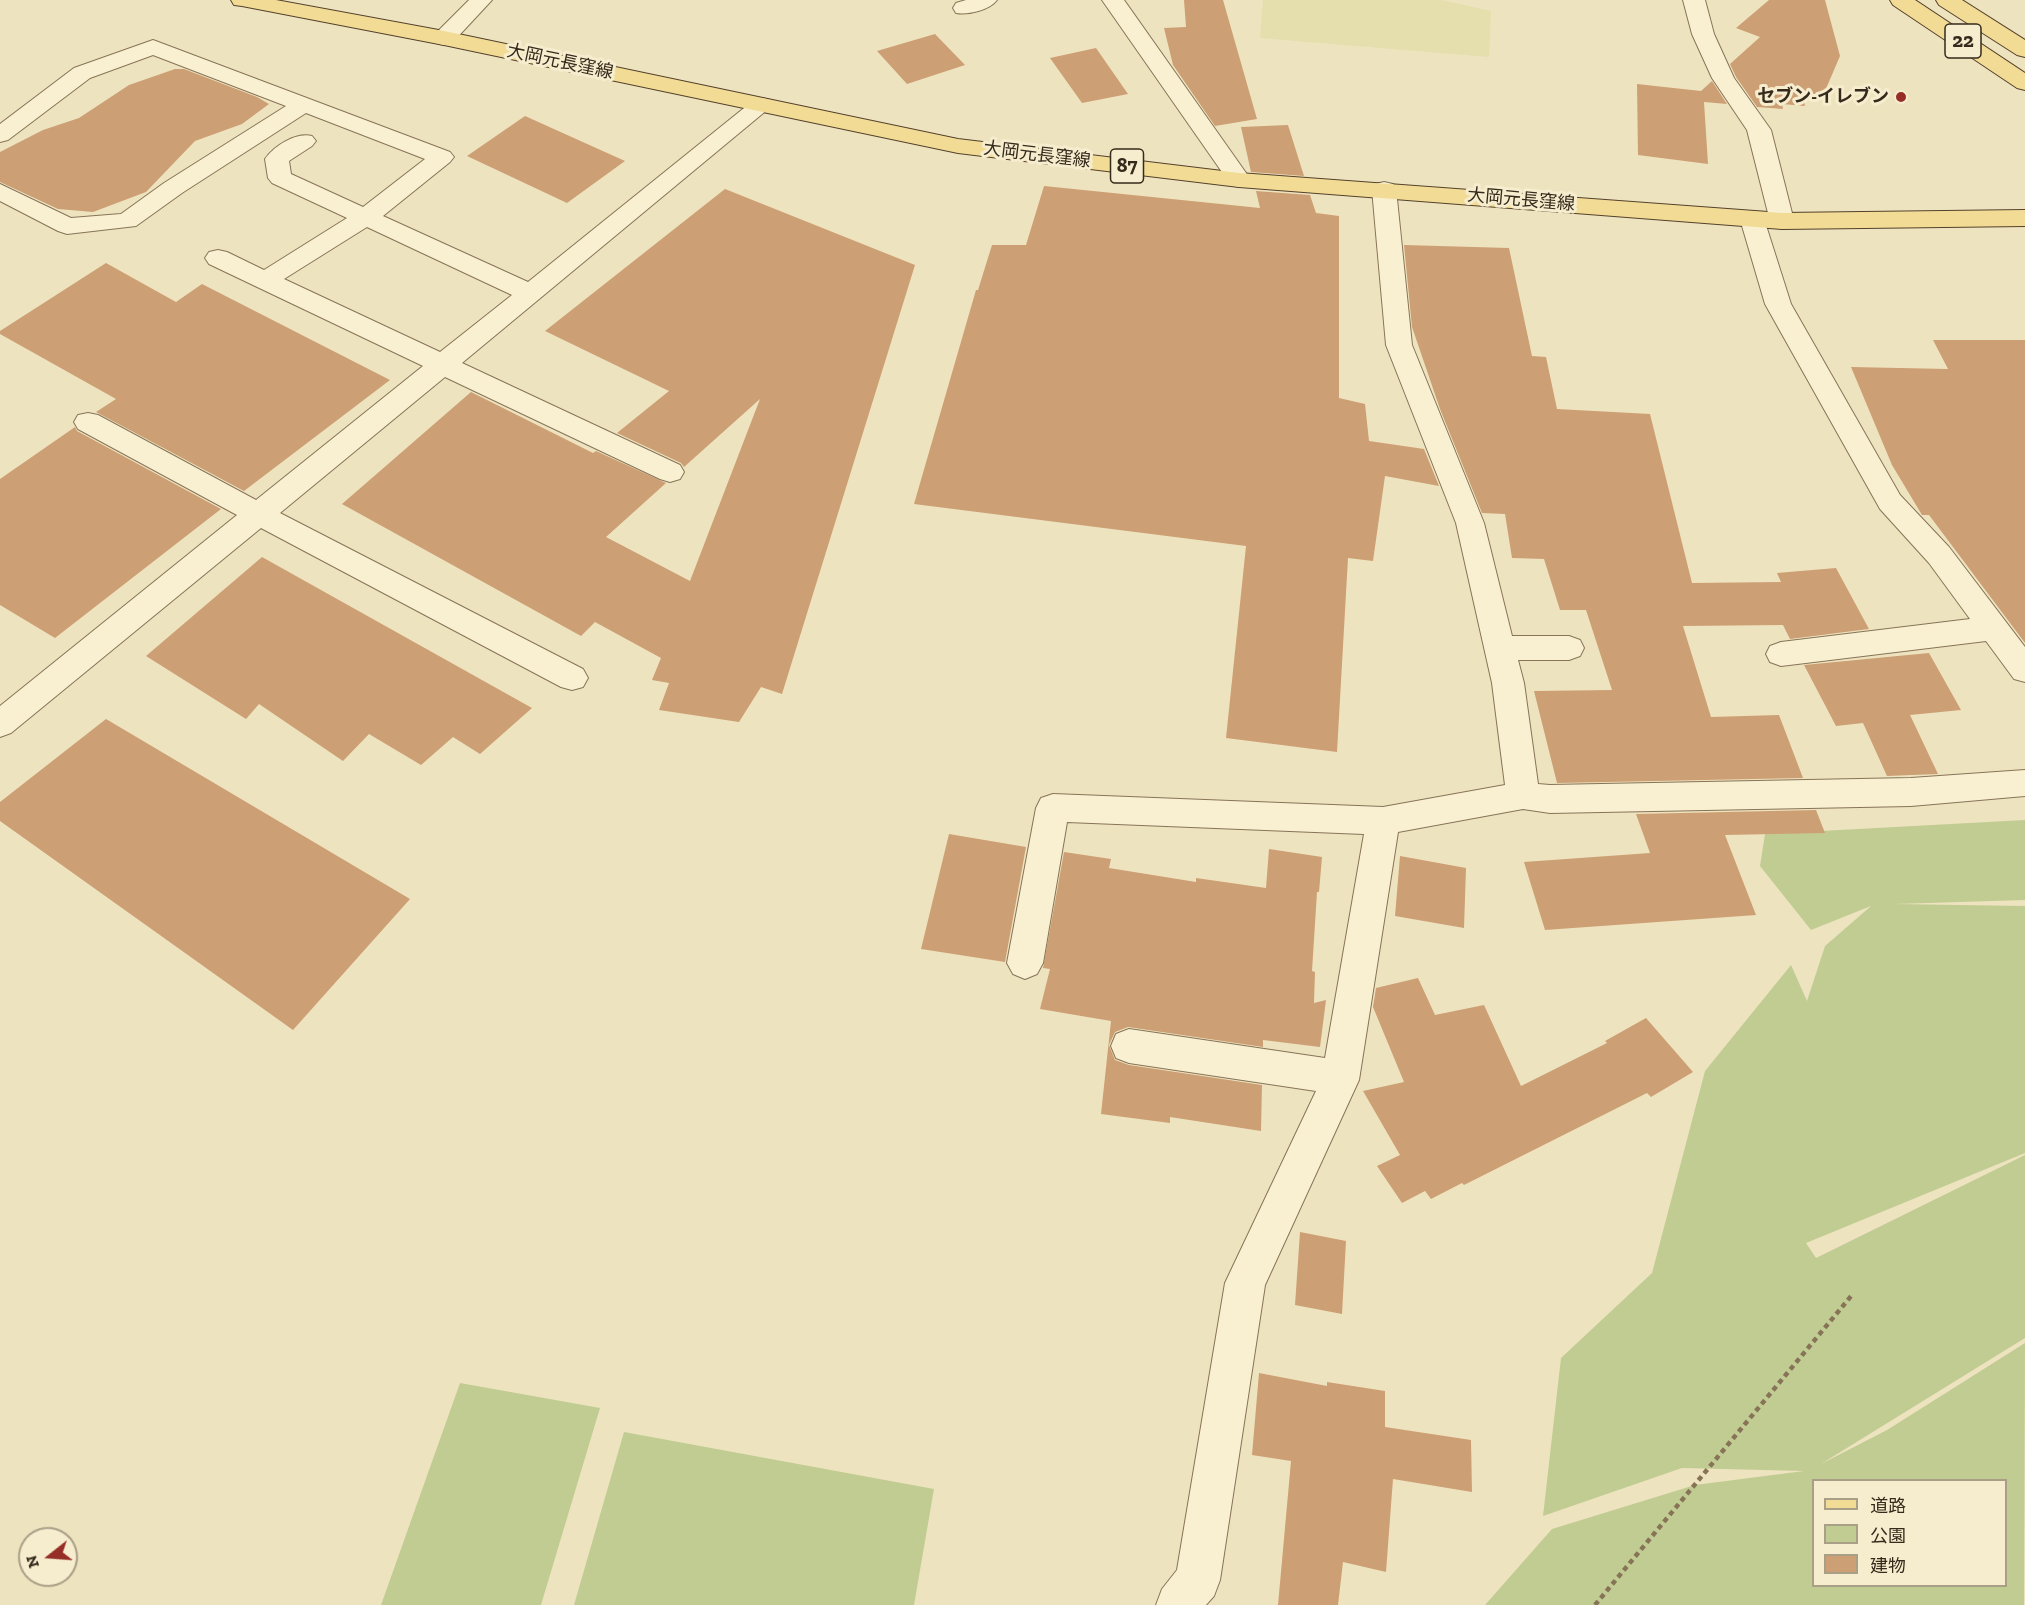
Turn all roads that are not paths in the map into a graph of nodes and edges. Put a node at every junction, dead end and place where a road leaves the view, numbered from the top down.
1 (242, 0) edge
2 (481, 0) edge
3 (986, 0) edge
4 (1113, 0) edge
5 (1694, 0) edge
6 (1902, 0) edge
7 (1947, 0) edge
8 (964, 8) dead end
9 (444, 38) junction
10 (2025, 50) edge
11 (2025, 83) edge
12 (304, 104) junction
13 (762, 105) junction
14 (0, 135) edge
15 (304, 141) dead end
16 (1239, 180) junction
17 (1384, 189) junction
18 (0, 191) edge
19 (365, 218) junction
20 (2025, 218) edge
21 (1752, 219) junction
22 (1782, 221) junction
23 (218, 258) dead end
24 (265, 280) junction
25 (531, 293) junction
26 (442, 364) junction
27 (88, 422) dead end
28 (670, 472) dead end
29 (258, 514) junction
30 (1994, 628) junction
31 (1500, 648) junction
32 (1569, 648) dead end
33 (1781, 654) dead end
34 (2025, 670) edge
35 (572, 678) dead end
36 (0, 724) edge
37 (2025, 783) edge
38 (1523, 795) junction
39 (1383, 821) junction
40 (1025, 963) dead end
41 (1129, 1046) dead end
42 (1340, 1077) junction
43 (1179, 1605) edge

1 - 9 main road, 大岡元長窪線 / 87
2 - 9 street
3 - 8 street
4 - 16 street
5 - 22 street
6 - 11 main road, 22
7 - 10 main road, 22
9 - 13 main road, 大岡元長窪線 / 87
12 - 14 street
12 - 18 street
12 - 19 street
13 - 16 main road, 大岡元長窪線 / 87
13 - 25 street
15 - 19 street
16 - 17 main road, 大岡元長窪線 / 87
17 - 21 main road, 大岡元長窪線 / 87
17 - 31 street
19 - 24 street
19 - 25 street
20 - 22 main road, 大岡元長窪線 / 87
21 - 22 main road, 大岡元長窪線 / 87
21 - 30 street
23 - 24 street
24 - 26 street
25 - 26 street
26 - 28 street
26 - 29 street
27 - 29 street
29 - 35 street
29 - 36 street
30 - 33 street
30 - 34 street
31 - 32 street
31 - 38 street
37 - 38 street
38 - 39 street
39 - 40 street
39 - 42 street
41 - 42 street
42 - 43 street

